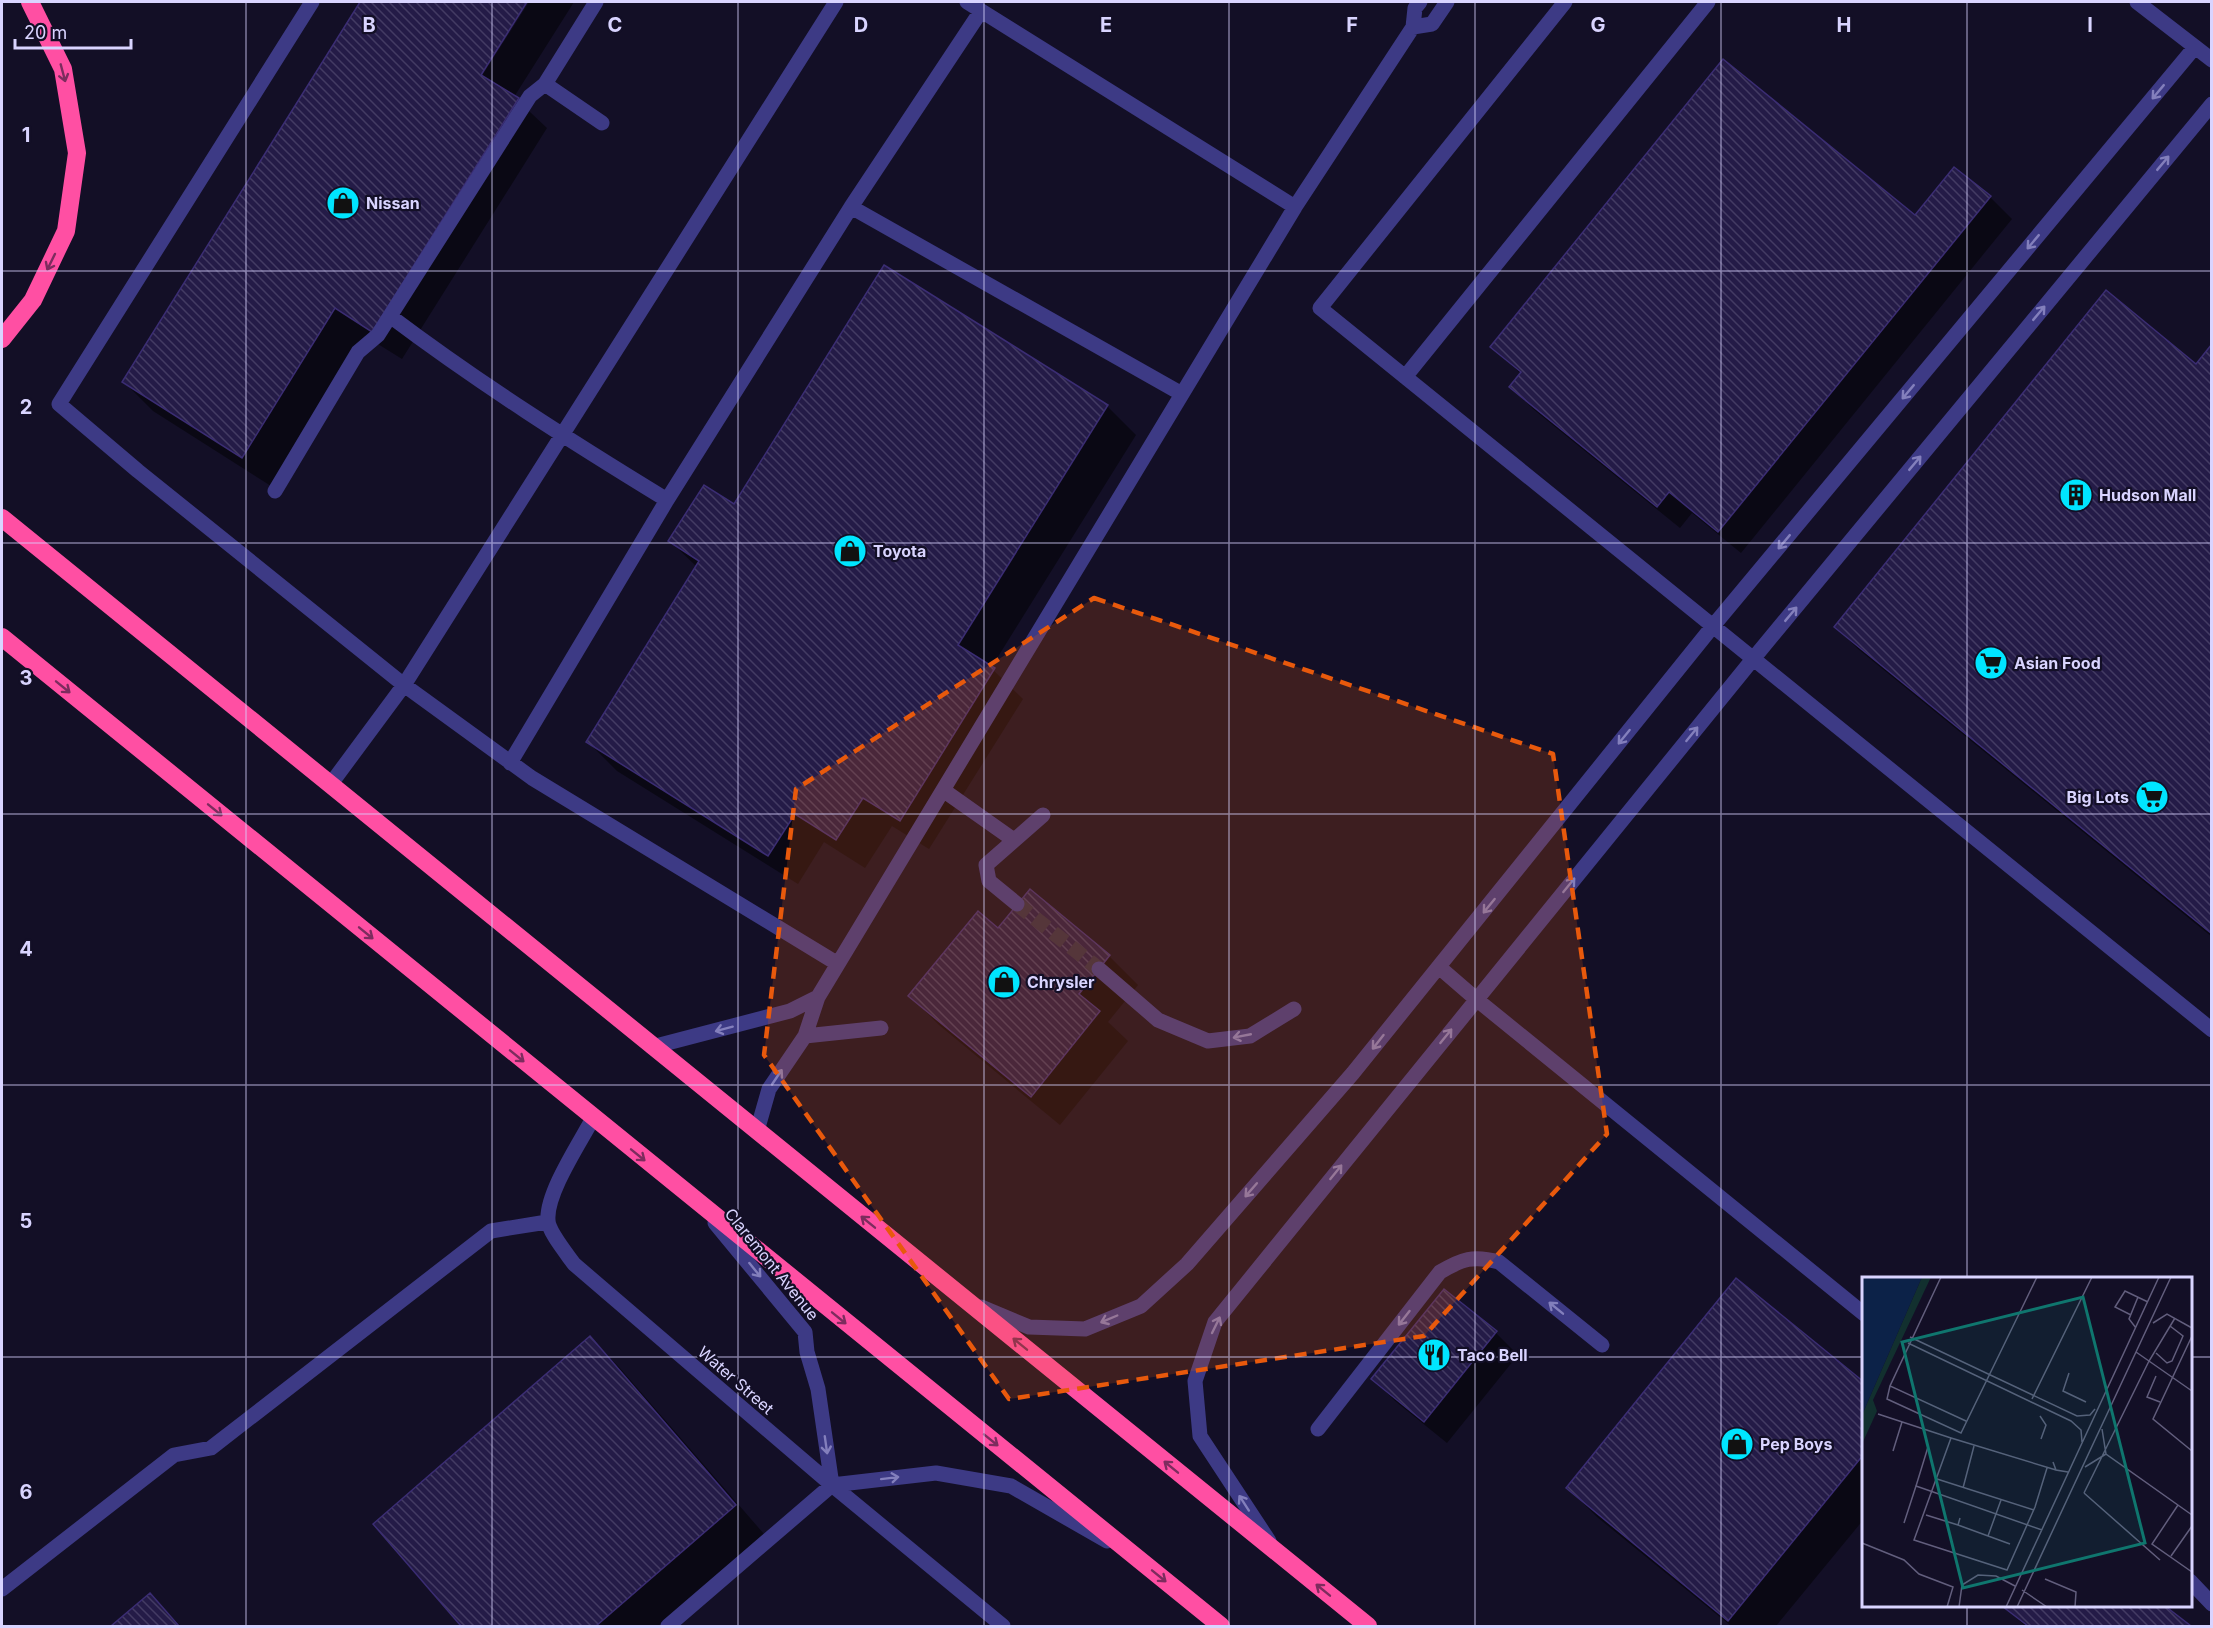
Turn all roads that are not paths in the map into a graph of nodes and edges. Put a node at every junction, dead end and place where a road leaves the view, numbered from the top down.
1 (30, 2) edge
2 (312, 2) edge
3 (596, 2) edge
4 (836, 2) edge
5 (967, 2) edge
6 (1420, 2) edge
7 (1447, 2) edge
8 (1565, 2) edge
9 (1708, 2) edge
10 (2137, 2) edge
11 (981, 11) junction
12 (1413, 27) junction
13 (2195, 47) junction
14 (2211, 60) edge
15 (545, 84) junction
16 (2211, 104) edge
17 (602, 123) dead end
18 (851, 207) junction
19 (1295, 207) junction
20 (390, 316) junction
21 (2, 339) edge
22 (1405, 377) junction
23 (1182, 394) junction
24 (562, 436) junction
25 (274, 491) dead end
26 (667, 500) junction
27 (2, 518) edge
28 (1713, 626) junction
29 (2, 637) edge
30 (1753, 659) junction
31 (404, 685) junction
32 (510, 763) junction
33 (330, 785) junction
34 (943, 790) junction
35 (1043, 815) dead end
36 (1014, 840) junction
37 (1017, 904) tunnel mouth
38 (838, 964) junction
39 (1439, 967) junction
40 (1099, 969) tunnel mouth
41 (818, 997) junction
42 (1476, 999) junction
43 (1294, 1010) dead end
44 (880, 1028) dead end
45 (2211, 1030) edge
46 (805, 1036) junction
47 (652, 1047) junction
48 (593, 1118) junction
49 (757, 1131) junction
50 (704, 1209) junction
51 (548, 1222) junction
52 (967, 1302) junction
53 (1862, 1313) edge
54 (1602, 1344) dead end
55 (1318, 1429) dead end
56 (832, 1485) junction
57 (1276, 1551) junction
58 (1138, 1559) junction
59 (2192, 1583) edge
60 (2, 1589) edge
61 (2211, 1604) edge
62 (668, 1626) edge
63 (1003, 1626) edge
64 (1221, 1626) edge
65 (1368, 1626) edge

1 -> 21 highway
2 - 31 street
3 - 15 street
4 - 24 street
5 - 11 street
6 - 12 street
7 - 12 street
8 - 22 street
9 - 22 street
10 - 13 street
11 - 18 street
11 - 19 street
12 - 19 street
13 - 14 street
13 -> 28 street
15 - 17 street
15 - 20 street
30 -> 16 street
18 - 23 street
18 - 26 street
19 - 23 street
20 - 24 street
20 - 25 street
22 - 28 street
23 - 34 street
24 - 26 street
24 - 31 street
26 - 32 street
27 - 33 highway
28 - 30 street
28 -> 39 street
29 -> 48 highway
42 -> 30 street
30 - 45 street
31 - 32 street
31 - 33 street
32 - 38 street
33 - 47 highway
34 - 36 street
34 - 38 street
35 - 36 street
36 - 37 street
38 - 41 street
39 - 42 street
39 -> 52 street
43 -> 40 street
41 - 46 street
41 -> 47 street
42 - 53 street
57 -> 42 street
44 - 46 street
49 -> 46 street
47 - 49 highway
48 -> 50 highway
48 - 51 street
52 -> 49 highway
50 -> 56 street, Claremont Avenue
50 -> 58 highway
51 - 56 street, Water Street
51 - 60 street
57 -> 52 highway
54 -> 55 street
56 -> 58 street
56 - 62 street
56 - 63 street, Water Street
65 -> 57 highway
58 -> 64 highway
59 - 61 street

